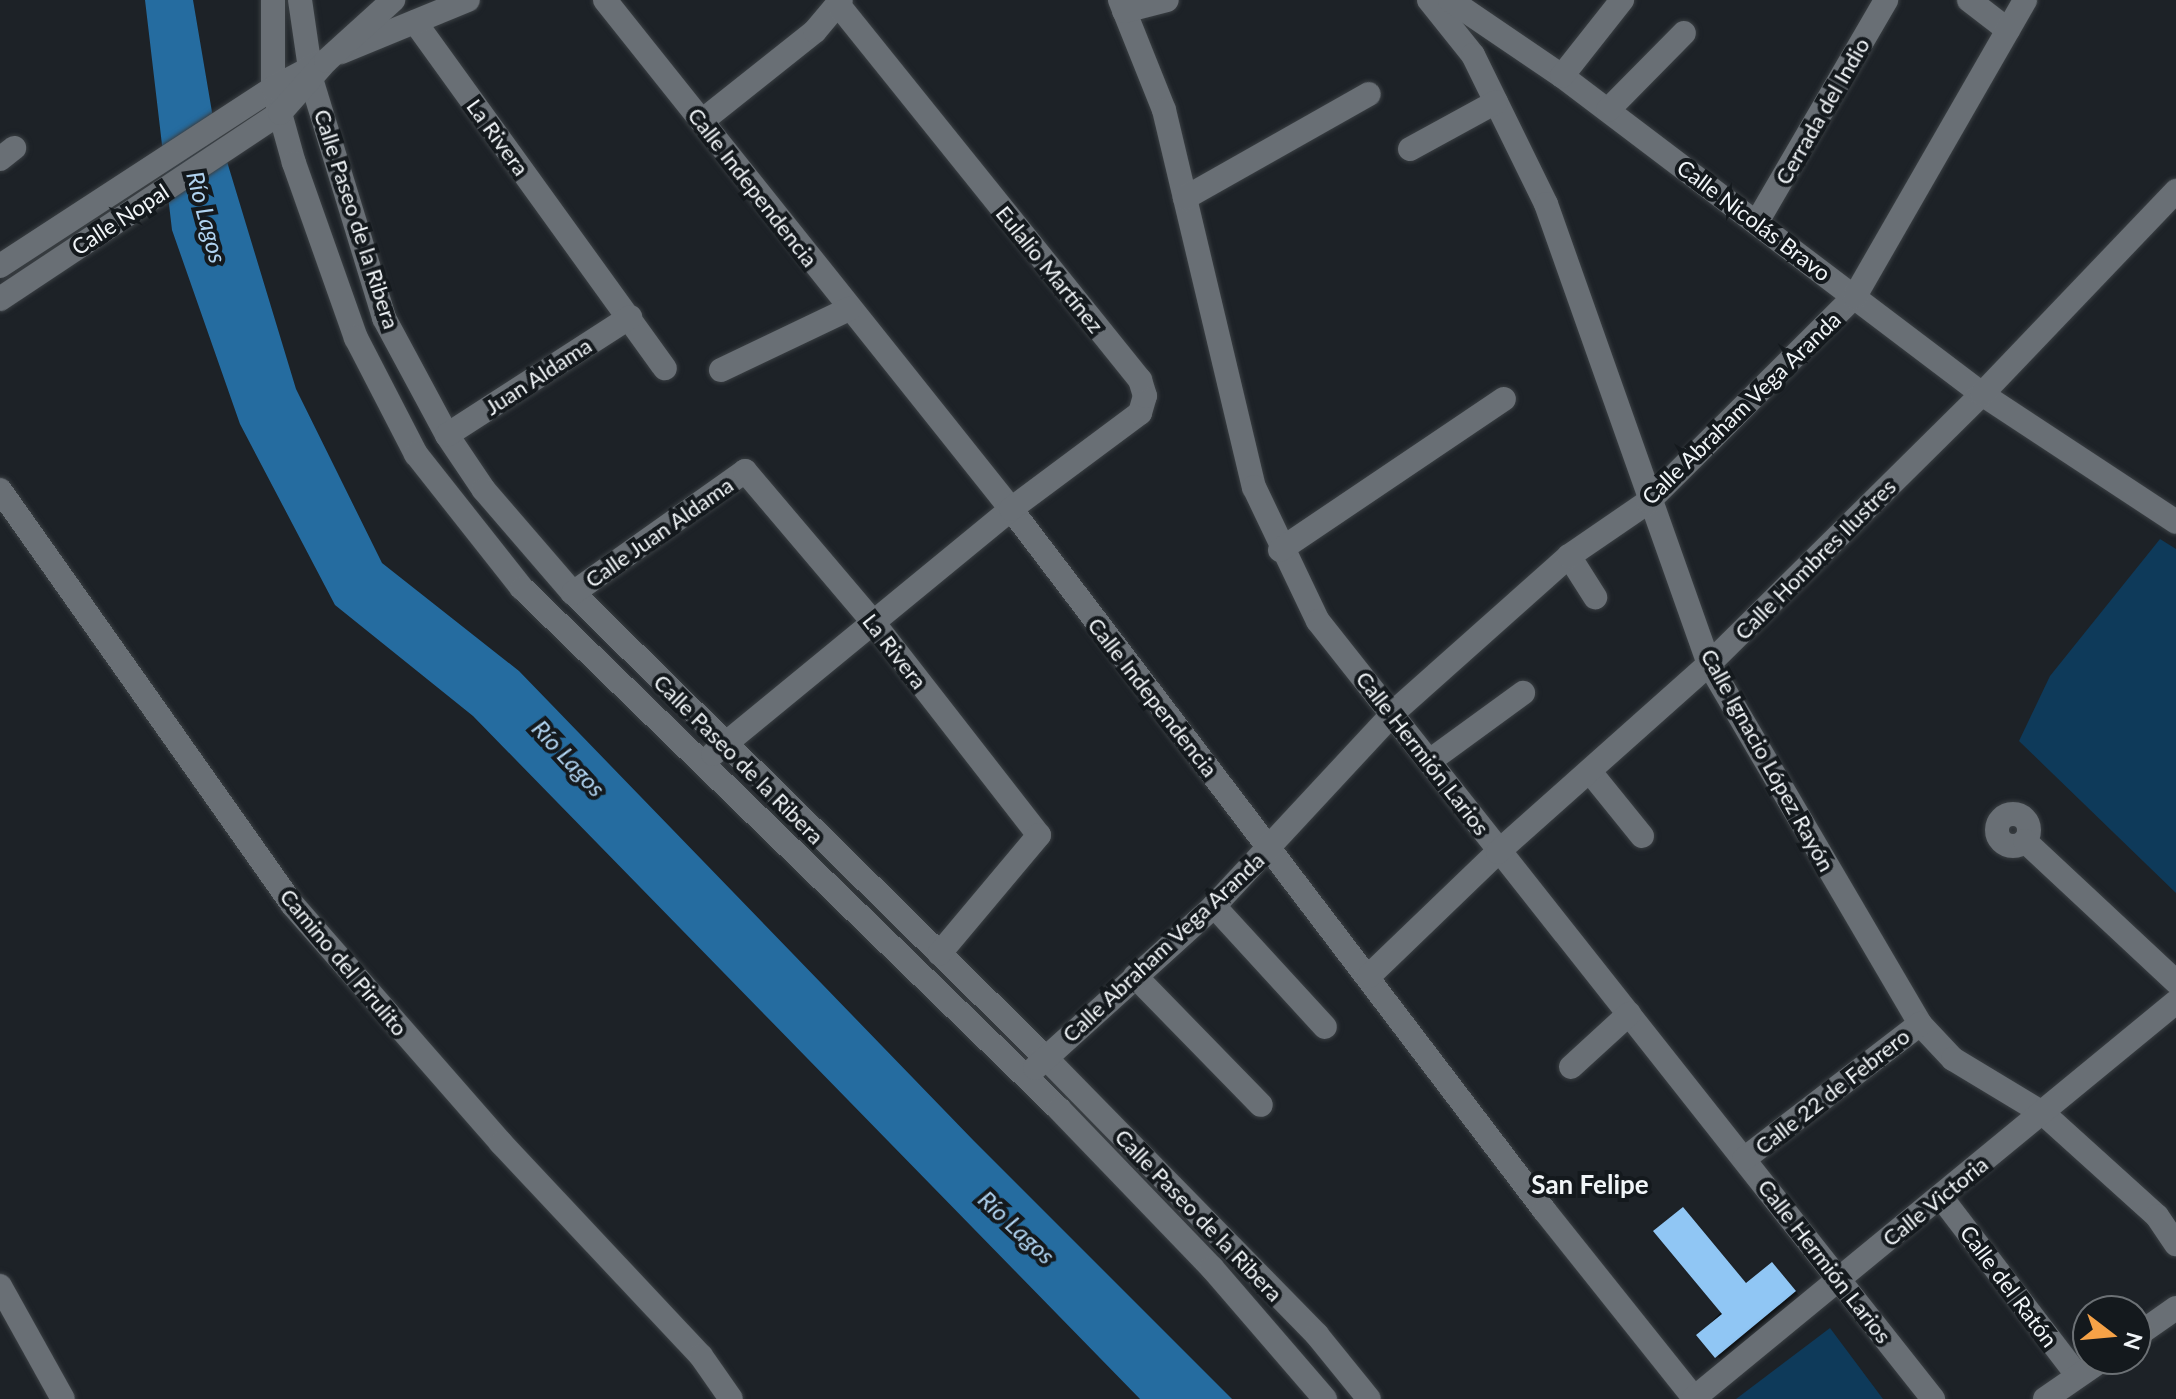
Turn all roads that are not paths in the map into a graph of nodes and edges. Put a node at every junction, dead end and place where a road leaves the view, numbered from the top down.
1 (273, 0) edge
2 (300, 0) edge
3 (393, 0) edge
4 (468, 0) edge
5 (605, 0) edge
6 (1167, 0) edge
7 (1429, 0) edge
8 (1450, 0) edge
9 (1622, 0) edge
10 (1886, 0) edge
11 (1969, 0) edge
12 (2025, 0) edge
13 (840, 3) edge
14 (1122, 6) edge
15 (415, 22) junction
16 (1493, 29) junction
17 (2008, 30) junction
18 (1684, 33) dead end
19 (1473, 55) junction
20 (320, 66) junction
21 (1562, 76) junction
22 (1369, 94) dead end
23 (1496, 102) junction
24 (270, 105) junction
25 (1608, 110) junction
26 (702, 121) junction
27 (1410, 149) dead end
28 (2176, 191) edge
29 (1185, 198) junction
30 (1757, 222) junction
31 (0, 266) edge
32 (1855, 296) junction
33 (0, 299) edge
34 (849, 309) junction
35 (630, 317) junction
36 (665, 368) dead end
37 (721, 370) dead end
38 (1982, 394) junction
39 (1504, 399) dead end
40 (447, 435) junction
41 (745, 471) joint
42 (0, 490) edge
43 (1648, 502) junction
44 (1011, 509) junction
45 (2176, 522) edge
46 (1280, 550) junction
47 (1569, 556) junction
48 (573, 593) junction
49 (1595, 597) dead end
50 (873, 622) junction
51 (1709, 664) junction
52 (1523, 693) dead end
53 (1394, 712) junction
54 (724, 743) junction
55 (1431, 760) junction
56 (701, 764) junction
57 (1591, 773) junction
58 (1642, 836) dead end
59 (2025, 841) dead end
60 (1269, 848) junction
61 (1498, 852) junction
62 (1214, 906) junction
63 (939, 954) junction
64 (1135, 976) junction
65 (1369, 976) junction
66 (2176, 982) edge
67 (2176, 1002) edge
68 (1629, 1014) junction
69 (1920, 1024) junction
70 (1325, 1027) dead end
71 (1045, 1057) junction
72 (1571, 1067) dead end
73 (1026, 1078) junction
74 (1261, 1105) dead end
75 (2044, 1114) junction
76 (1744, 1159) junction
77 (1941, 1197) junction
78 (2176, 1244) edge
79 (1839, 1278) junction
80 (0, 1286) edge
81 (2176, 1308) edge
82 (2152, 1325) edge
83 (2078, 1376) joint
84 (63, 1399) edge
85 (731, 1399) edge
86 (1325, 1399) edge
87 (1369, 1399) edge
88 (1694, 1399) edge
89 (1933, 1399) edge
90 (2045, 1399) edge

1 - 24 street, Calle Paseo de la Ribera
2 - 20 street, Calle Paseo de la Ribera
3 - 20 street
4 - 15 street
5 - 26 street, Calle Independencia
6 - 14 street
7 - 19 street, Calle Ignacio López Rayón
8 - 16 street, Calle Nicolás Bravo
9 - 21 street
10 - 30 street, Cerrada del Indio
11 - 17 street
12 - 17 street, Calle Abraham Vega Aranda
13 - 26 street
13 - 44 street, Eulalio Martínez
14 - 29 street, Calle Hermión Larios
15 - 20 street
15 - 35 street, La Rivera
16 - 19 street
16 - 21 street, Calle Nicolás Bravo
17 - 32 street, Calle Abraham Vega Aranda
18 - 25 street
19 - 23 street, Calle Ignacio López Rayón
20 - 24 street
20 - 40 street, Calle Paseo de la Ribera
21 - 25 street, Calle Nicolás Bravo
22 - 29 street
23 - 27 street
23 - 43 street, Calle Ignacio López Rayón
24 - 31 street, Calle Nopal
24 - 33 street, Calle Nopal
24 - 56 street, Calle Paseo de la Ribera
25 - 30 street, Calle Nicolás Bravo
26 - 34 street, Calle Independencia
28 - 38 street, Calle Hombres Ilustres
29 - 46 street, Calle Hermión Larios
30 - 32 street, Calle Nicolás Bravo
32 - 38 street, Calle Nicolás Bravo
32 - 43 street, Calle Abraham Vega Aranda
34 - 37 street
34 - 44 street, Calle Independencia
35 - 36 street, La Rivera
35 - 40 street, Juan Aldama
38 - 45 street, Calle Nicolás Bravo
38 - 51 street, Calle Hombres Ilustres
39 - 46 street
40 - 48 street, Calle Paseo de la Ribera
41 - 48 street, Calle Juan Aldama
41 - 50 street, La Rivera
42 - 85 street, Camino del Pirulito
43 - 47 street, Calle Abraham Vega Aranda
43 - 51 street, Calle Ignacio López Rayón
44 - 50 street, Eulalio Martínez
44 - 60 street, Calle Independencia
46 - 53 street, Calle Hermión Larios
47 - 49 street
47 - 53 street, Calle Abraham Vega Aranda
48 - 54 street, Calle Paseo de la Ribera
50 - 54 street, Eulalio Martínez
50 - 63 street, La Rivera
51 - 57 street, Calle Hombres Ilustres
51 - 69 street, Calle Ignacio López Rayón
52 - 55 street
53 - 55 street, Calle Hermión Larios
53 - 60 street, Calle Abraham Vega Aranda
54 - 56 street, Eulalio Martínez
54 - 63 street, Calle Paseo de la Ribera
55 - 61 street, Calle Hermión Larios
56 - 73 street, Calle Paseo de la Ribera
57 - 58 street
57 - 61 street, Calle Hombres Ilustres
59 - 66 street
60 - 62 street, Calle Abraham Vega Aranda
60 - 65 street, Calle Independencia
61 - 65 street, Calle Hombres Ilustres
61 - 68 street, Calle Hermión Larios
62 - 64 street, Calle Abraham Vega Aranda
62 - 70 street
63 - 71 street, Calle Paseo de la Ribera
64 - 71 street, Calle Abraham Vega Aranda
64 - 74 street
65 - 88 street, Calle Independencia
67 - 75 street, Calle Victoria
68 - 72 street
68 - 76 street, Calle Hermión Larios
69 - 75 street, Calle Ignacio López Rayón
69 - 76 street, Calle 22 de Febrero
71 - 73 street, Calle Abraham Vega Aranda
71 - 87 street, Calle Paseo de la Ribera
73 - 86 street, Calle Paseo de la Ribera
75 - 77 street, Calle Victoria
75 - 78 street, Calle Ignacio López Rayón
76 - 79 street, Calle Hermión Larios
77 - 79 street, Calle Victoria
77 - 83 street, Calle del Ratón
79 - 88 street, Calle Victoria
79 - 89 street, Calle Hermión Larios
80 - 84 street
81 - 82 street
83 - 90 street

